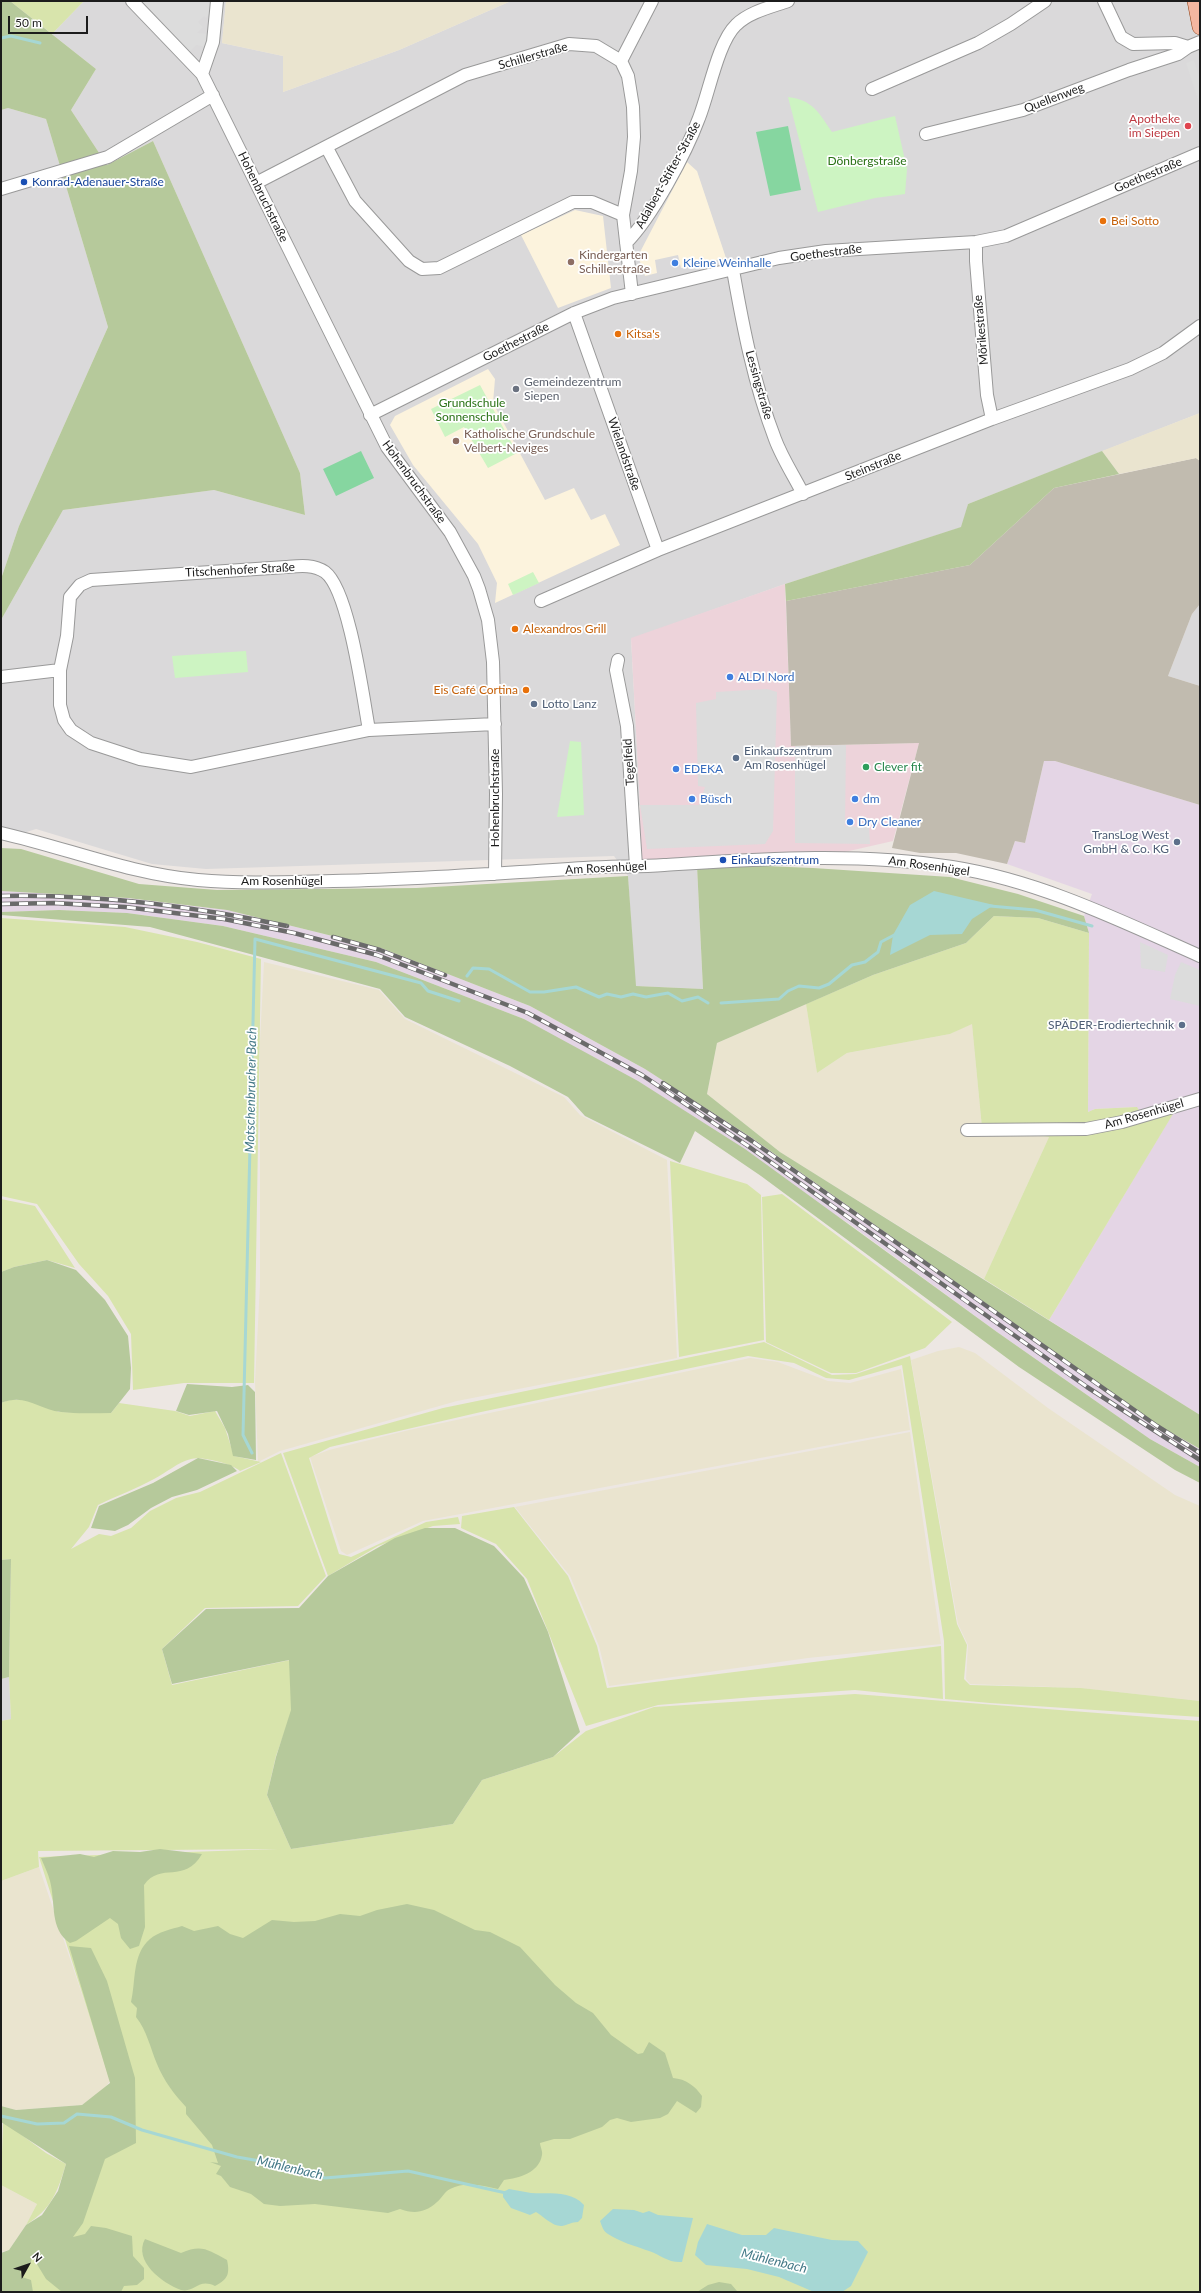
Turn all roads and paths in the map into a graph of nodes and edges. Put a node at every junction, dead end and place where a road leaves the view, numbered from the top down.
1 (132, 1) edge
2 (217, 1) edge
3 (652, 1) edge
4 (788, 1) edge
5 (1045, 1) edge
6 (1104, 1) edge
7 (1195, 1) edge
8 (1200, 27) edge
9 (1200, 42) edge
10 (1183, 51) junction
11 (621, 61) junction
12 (202, 74) junction
13 (872, 89) dead end
14 (214, 95) junction
15 (926, 134) dead end
16 (327, 148) junction
17 (1200, 153) edge
18 (256, 183) junction
19 (1, 190) edge
20 (623, 215) junction
21 (976, 242) junction
22 (626, 243) junction
23 (733, 270) junction
24 (632, 294) junction
25 (574, 313) junction
26 (1200, 326) edge
27 (370, 415) junction
28 (992, 419) junction
29 (803, 494) junction
30 (658, 550) junction
31 (541, 601) dead end
32 (618, 660) dead end
33 (60, 670) junction
34 (1, 677) edge
35 (495, 724) junction
36 (369, 730) junction
37 (1, 834) edge
38 (636, 866) junction
39 (495, 874) junction
40 (1200, 956) edge
41 (1200, 1099) edge
42 (967, 1130) dead end

1 - 12 street, Hohenbruchstraße
2 - 12 street
3 - 11 street
4 - 22 street, Adalbert-Stifter-Straße
5 - 13 street
6 - 10 street
7 - 8 main road
9 - 10 street, Quellenweg
10 - 15 street, Quellenweg
11 - 16 street, Schillerstraße
11 - 20 street
12 - 14 street, Hohenbruchstraße
14 - 18 street, Hohenbruchstraße
14 - 19 street
16 - 18 street, Schillerstraße
16 - 20 street
17 - 21 street, Goethestraße
18 - 27 street, Hohenbruchstraße
20 - 22 street
21 - 23 street, Goethestraße
21 - 28 street, Mörikestraße
22 - 24 street
23 - 24 street, Goethestraße
23 - 29 street, Lessingstraße
24 - 25 street, Goethestraße
25 - 27 street, Goethestraße
25 - 30 street, Wielandstraße
26 - 28 street, Steinstraße
27 - 35 street, Hohenbruchstraße
28 - 29 street, Steinstraße
29 - 30 street, Steinstraße
30 - 31 street, Steinstraße
32 - 38 street, Tegelfeld
33 - 34 street
33 - 36 street, Titschenhofer Straße
33 - 36 street, Titschenhofer Straße
35 - 36 street, Titschenhofer Straße
35 - 39 street, Hohenbruchstraße
37 - 39 street, Am Rosenhügel
38 - 39 street, Am Rosenhügel
38 - 40 street, Am Rosenhügel
41 - 42 street, Am Rosenhügel

